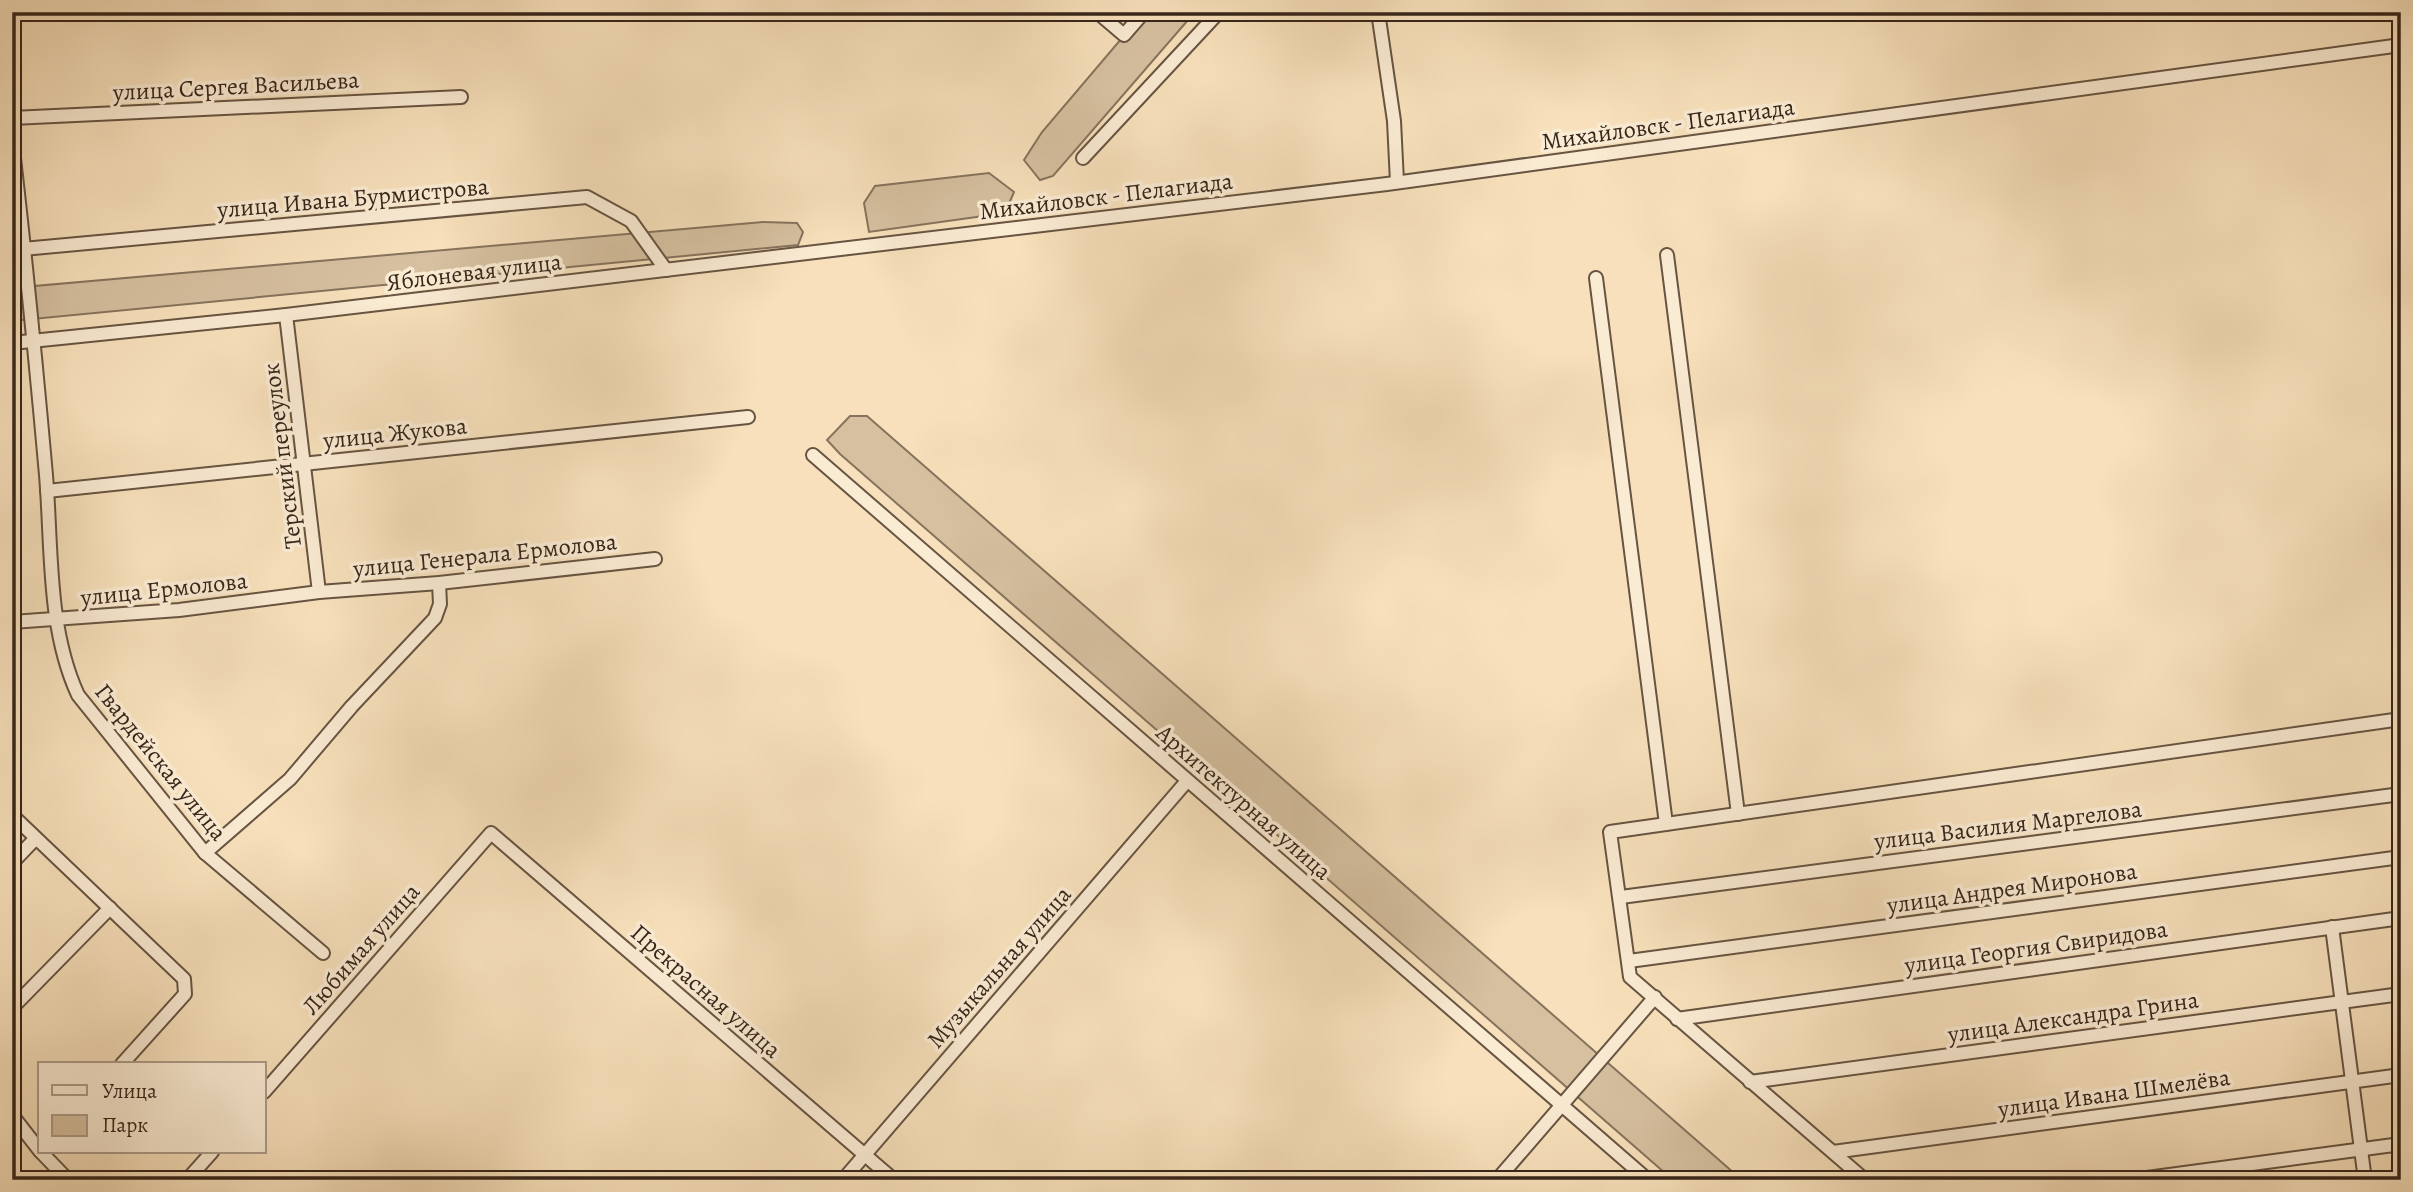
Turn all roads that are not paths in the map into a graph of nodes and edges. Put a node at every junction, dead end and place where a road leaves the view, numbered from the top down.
1 (1097, 12) edge
2 (1144, 12) edge
3 (1219, 12) edge
4 (1378, 12) edge
5 (2401, 45) edge
6 (461, 97) dead end
7 (12, 118) edge
8 (12, 141) edge
9 (1083, 158) dead end
10 (1398, 182) junction
11 (941, 237) joint
12 (18, 250) edge
13 (1667, 254) dead end
14 (666, 270) junction
15 (1596, 278) dead end
16 (286, 316) junction
17 (34, 340) junction
18 (12, 343) edge
19 (748, 417) dead end
20 (813, 455) dead end
21 (303, 465) junction
22 (47, 491) junction
23 (655, 559) dead end
24 (439, 583) junction
25 (319, 592) junction
26 (56, 619) junction
27 (12, 622) edge
28 (2401, 719) edge
29 (1187, 781) junction
30 (2401, 794) edge
31 (12, 814) edge
32 (1738, 814) junction
33 (1666, 824) junction
34 (491, 833) joint
35 (35, 839) junction
36 (205, 853) junction
37 (2401, 857) edge
38 (12, 863) edge
39 (1621, 897) junction
40 (110, 908) junction
41 (2401, 918) edge
42 (2332, 927) junction
43 (324, 953) dead end
44 (1629, 961) junction
45 (2401, 994) edge
46 (1655, 997) junction
47 (2342, 1002) junction
48 (12, 1007) edge
49 (1677, 1018) junction
50 (124, 1062) edge
51 (2401, 1075) edge
52 (1750, 1082) junction
53 (2352, 1082) junction
54 (266, 1090) edge
55 (1562, 1105) junction
56 (12, 1115) edge
57 (2401, 1144) edge
58 (38, 1147) edge
59 (2361, 1149) junction
60 (1833, 1152) junction
61 (44, 1154) edge
62 (210, 1154) edge
63 (864, 1155) junction
64 (1500, 1179) edge
65 (68, 1180) edge
66 (187, 1180) edge
67 (843, 1180) edge
68 (894, 1180) edge
69 (1648, 1180) edge
70 (1865, 1180) edge
71 (2132, 1180) edge
72 (2365, 1180) edge

1 - 2 street
3 - 9 street
4 - 10 street
5 - 10 street, Михайловск - Пелагиада
6 - 7 street, улица Сергея Васильева
8 - 12 street, Гвардейская улица
10 - 11 street, Михайловск - Пелагиада
11 - 14 street, Яблоневая улица
12 - 14 street, улица Ивана Бурмистрова
12 - 17 street, Гвардейская улица
13 - 32 street
14 - 16 street, Яблоневая улица
15 - 33 street
16 - 17 street, Яблоневая улица
16 - 21 street, Терский переулок
17 - 18 street, Яблоневая улица
17 - 22 street, Гвардейская улица
19 - 21 street, улица Жукова
20 - 29 street, Архитектурная улица
21 - 22 street, улица Жукова
21 - 25 street, Терский переулок
22 - 26 street, Гвардейская улица
23 - 24 street, улица Генерала Ермолова
24 - 25 street, улица Генерала Ермолова
24 - 36 street
25 - 26 street, улица Ермолова
26 - 27 street, улица Ермолова
26 - 36 street, Гвардейская улица
28 - 32 street
29 - 55 street, Архитектурная улица
29 - 63 street, Музыкальная улица
30 - 39 street, улица Василия Маргелова
31 - 35 street
32 - 33 street
33 - 39 street
34 - 54 street, Любимая улица
34 - 63 street, Прекрасная улица
35 - 38 street
35 - 40 street
36 - 43 street, Гвардейская улица
37 - 44 street, улица Андрея Миронова
39 - 44 street
40 - 48 street
40 - 50 street
41 - 42 street, улица Георгия Свиридова
42 - 47 street
42 - 49 street, улица Георгия Свиридова
44 - 46 street
45 - 47 street, улица Александра Грина
46 - 49 street
46 - 55 street
47 - 52 street, улица Александра Грина
47 - 53 street
49 - 52 street
51 - 53 street, улица Ивана Шмелёва
52 - 60 street
53 - 59 street
53 - 60 street, улица Ивана Шмелёва
55 - 64 street
55 - 69 street, Архитектурная улица
56 - 58 street
57 - 59 street
59 - 71 street
59 - 72 street
60 - 70 street
61 - 65 street
62 - 66 street
63 - 67 street, Музыкальная улица
63 - 68 street, Прекрасная улица

